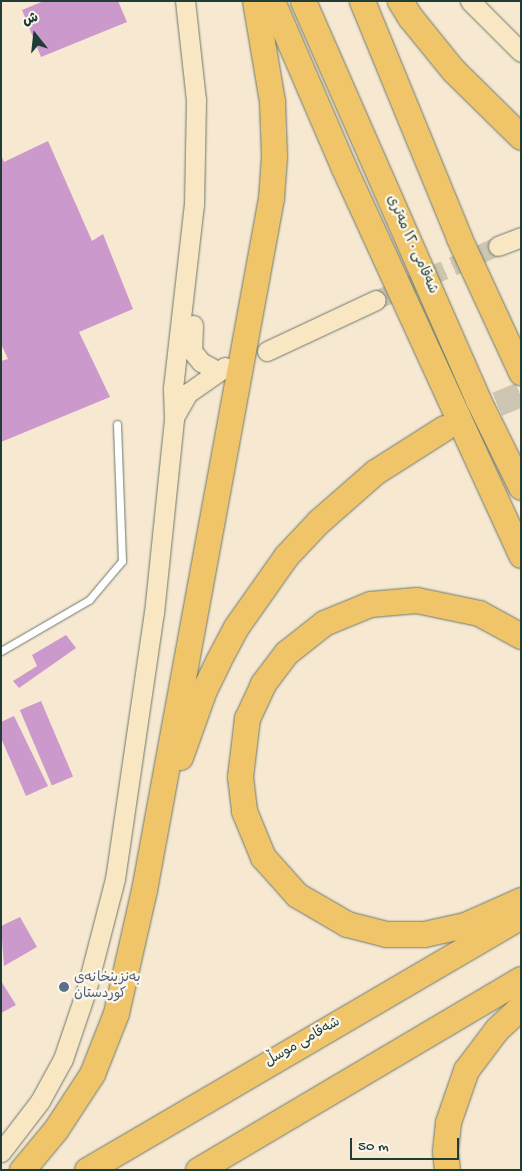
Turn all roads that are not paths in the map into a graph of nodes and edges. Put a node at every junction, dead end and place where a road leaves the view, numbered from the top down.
1 (185, 1) edge
2 (197, 1) edge
3 (255, 1) edge
4 (272, 1) edge
5 (304, 1) edge
6 (362, 1) edge
7 (400, 1) edge
8 (470, 1) edge
9 (487, 1) edge
10 (521, 35) edge
11 (521, 52) edge
12 (521, 137) edge
13 (521, 237) edge
14 (498, 246) tunnel mouth
15 (376, 300) tunnel mouth
16 (267, 351) dead end
17 (521, 372) edge
18 (174, 418) junction
19 (117, 424) dead end
20 (444, 428) tunnel mouth
21 (521, 487) edge
22 (521, 555) edge
23 (521, 636) edge
24 (1, 651) edge
25 (144, 890) junction
26 (521, 900) edge
27 (521, 916) edge
28 (521, 979) edge
29 (521, 1007) edge
30 (1, 1152) edge
31 (22, 1170) edge
32 (86, 1170) edge
33 (198, 1170) edge
34 (447, 1170) edge

1 - 18 street
2 - 18 street
3 - 25 highway
4 - 22 highway
5 - 21 highway, شەقامی ١٢٠ مەتری
6 - 17 highway
7 - 12 highway
8 - 11 street
9 - 10 street
13 - 14 street
15 - 16 street
18 - 30 street
19 - 24 lane
20 - 25 highway
23 - 26 highway
25 - 31 highway
27 - 32 highway, شەقامی موسڵ
28 - 33 highway
29 - 34 highway

